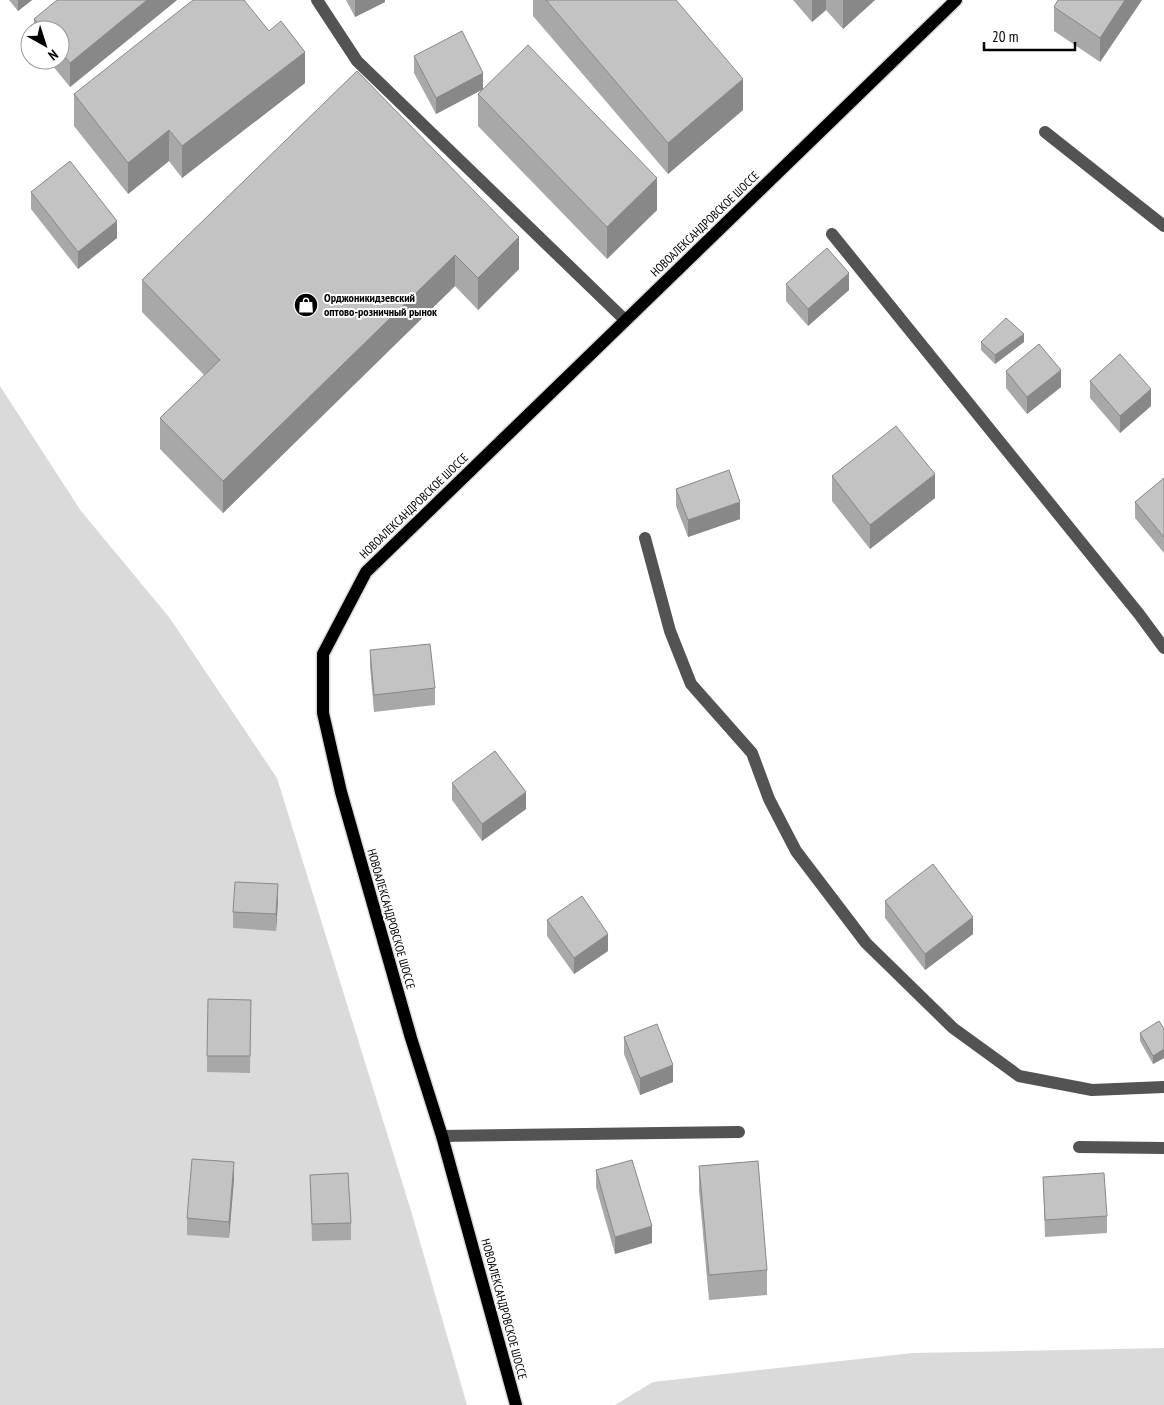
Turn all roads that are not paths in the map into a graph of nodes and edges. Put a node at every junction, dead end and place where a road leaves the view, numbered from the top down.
1 (317, 0) edge
2 (956, 0) edge
3 (1046, 132) dead end
4 (1164, 226) edge
5 (832, 234) dead end
6 (625, 320) junction
7 (645, 538) dead end
8 (1164, 648) edge
9 (1164, 1087) edge
10 (739, 1132) dead end
11 (442, 1136) junction
12 (1079, 1147) dead end
13 (1164, 1148) edge
14 (516, 1405) edge

1 - 6 street
2 - 6 main road, НОВОАЛЕКСАНДРОВСКОЕ ШОССЕ
3 - 4 street
5 - 8 street
6 - 11 main road, НОВОАЛЕКСАНДРОВСКОЕ ШОССЕ
7 - 9 street
10 - 11 street
11 - 14 main road, НОВОАЛЕКСАНДРОВСКОЕ ШОССЕ
12 - 13 street

